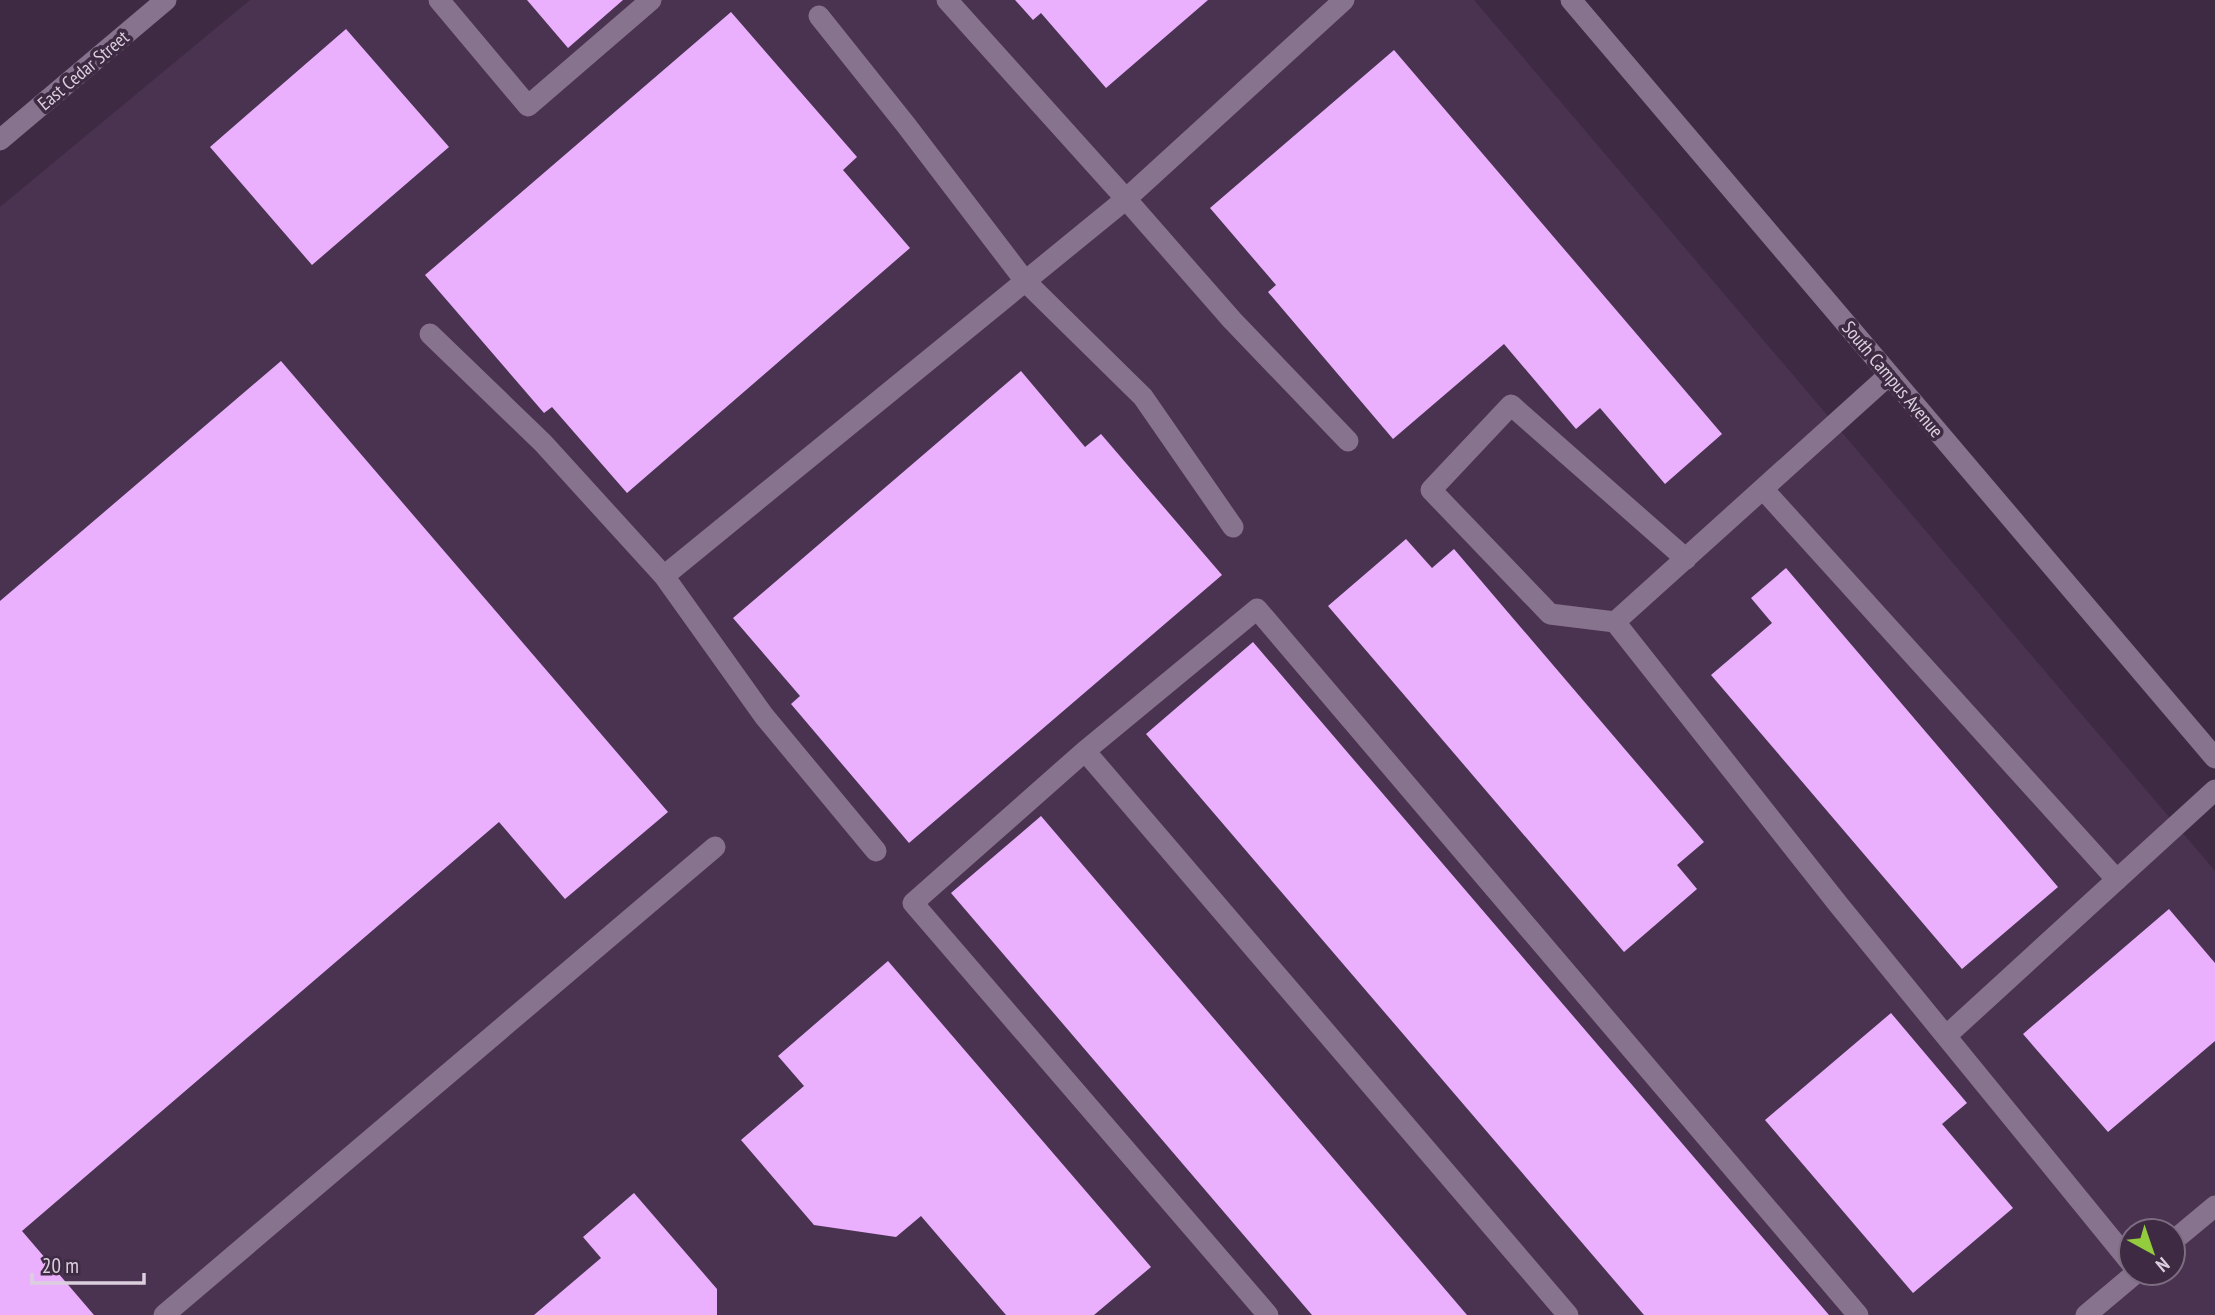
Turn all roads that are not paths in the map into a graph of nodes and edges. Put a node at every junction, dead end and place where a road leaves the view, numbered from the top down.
1 (166, 0) edge
2 (439, 0) edge
3 (651, 0) edge
4 (947, 0) edge
5 (1344, 0) edge
6 (1571, 0) edge
7 (819, 16) dead end
8 (0, 140) edge
9 (1126, 199) junction
10 (1025, 281) junction
11 (430, 334) dead end
12 (1889, 375) junction
13 (1348, 441) dead end
14 (1763, 489) junction
15 (1233, 527) dead end
16 (1686, 559) junction
17 (664, 576) junction
18 (1615, 622) junction
19 (1085, 751) junction
20 (2215, 758) edge
21 (2215, 790) edge
22 (715, 847) dead end
23 (876, 851) dead end
24 (2117, 880) junction
25 (1946, 1036) junction
26 (2215, 1206) edge
27 (2187, 1229) edge
28 (2117, 1246) edge
29 (2119, 1287) edge
30 (164, 1315) edge
31 (1268, 1315) edge
32 (1569, 1315) edge
33 (1858, 1315) edge
34 (2086, 1315) edge

1 - 8 street, East Cedar Street
2 - 3 street
4 - 9 street
5 - 9 street
6 - 12 street, South Campus Avenue
7 - 10 street
9 - 10 street
9 - 13 street
10 - 15 street
10 - 17 street
11 - 17 street
12 - 14 street
12 - 20 street, South Campus Avenue
14 - 16 street
14 - 24 street
16 - 18 street
16 - 18 street
17 - 23 street
18 - 25 street
19 - 31 street
19 - 32 street
19 - 33 street
21 - 24 street
22 - 30 street
24 - 25 street
25 - 28 street
26 - 27 street
29 - 34 street

